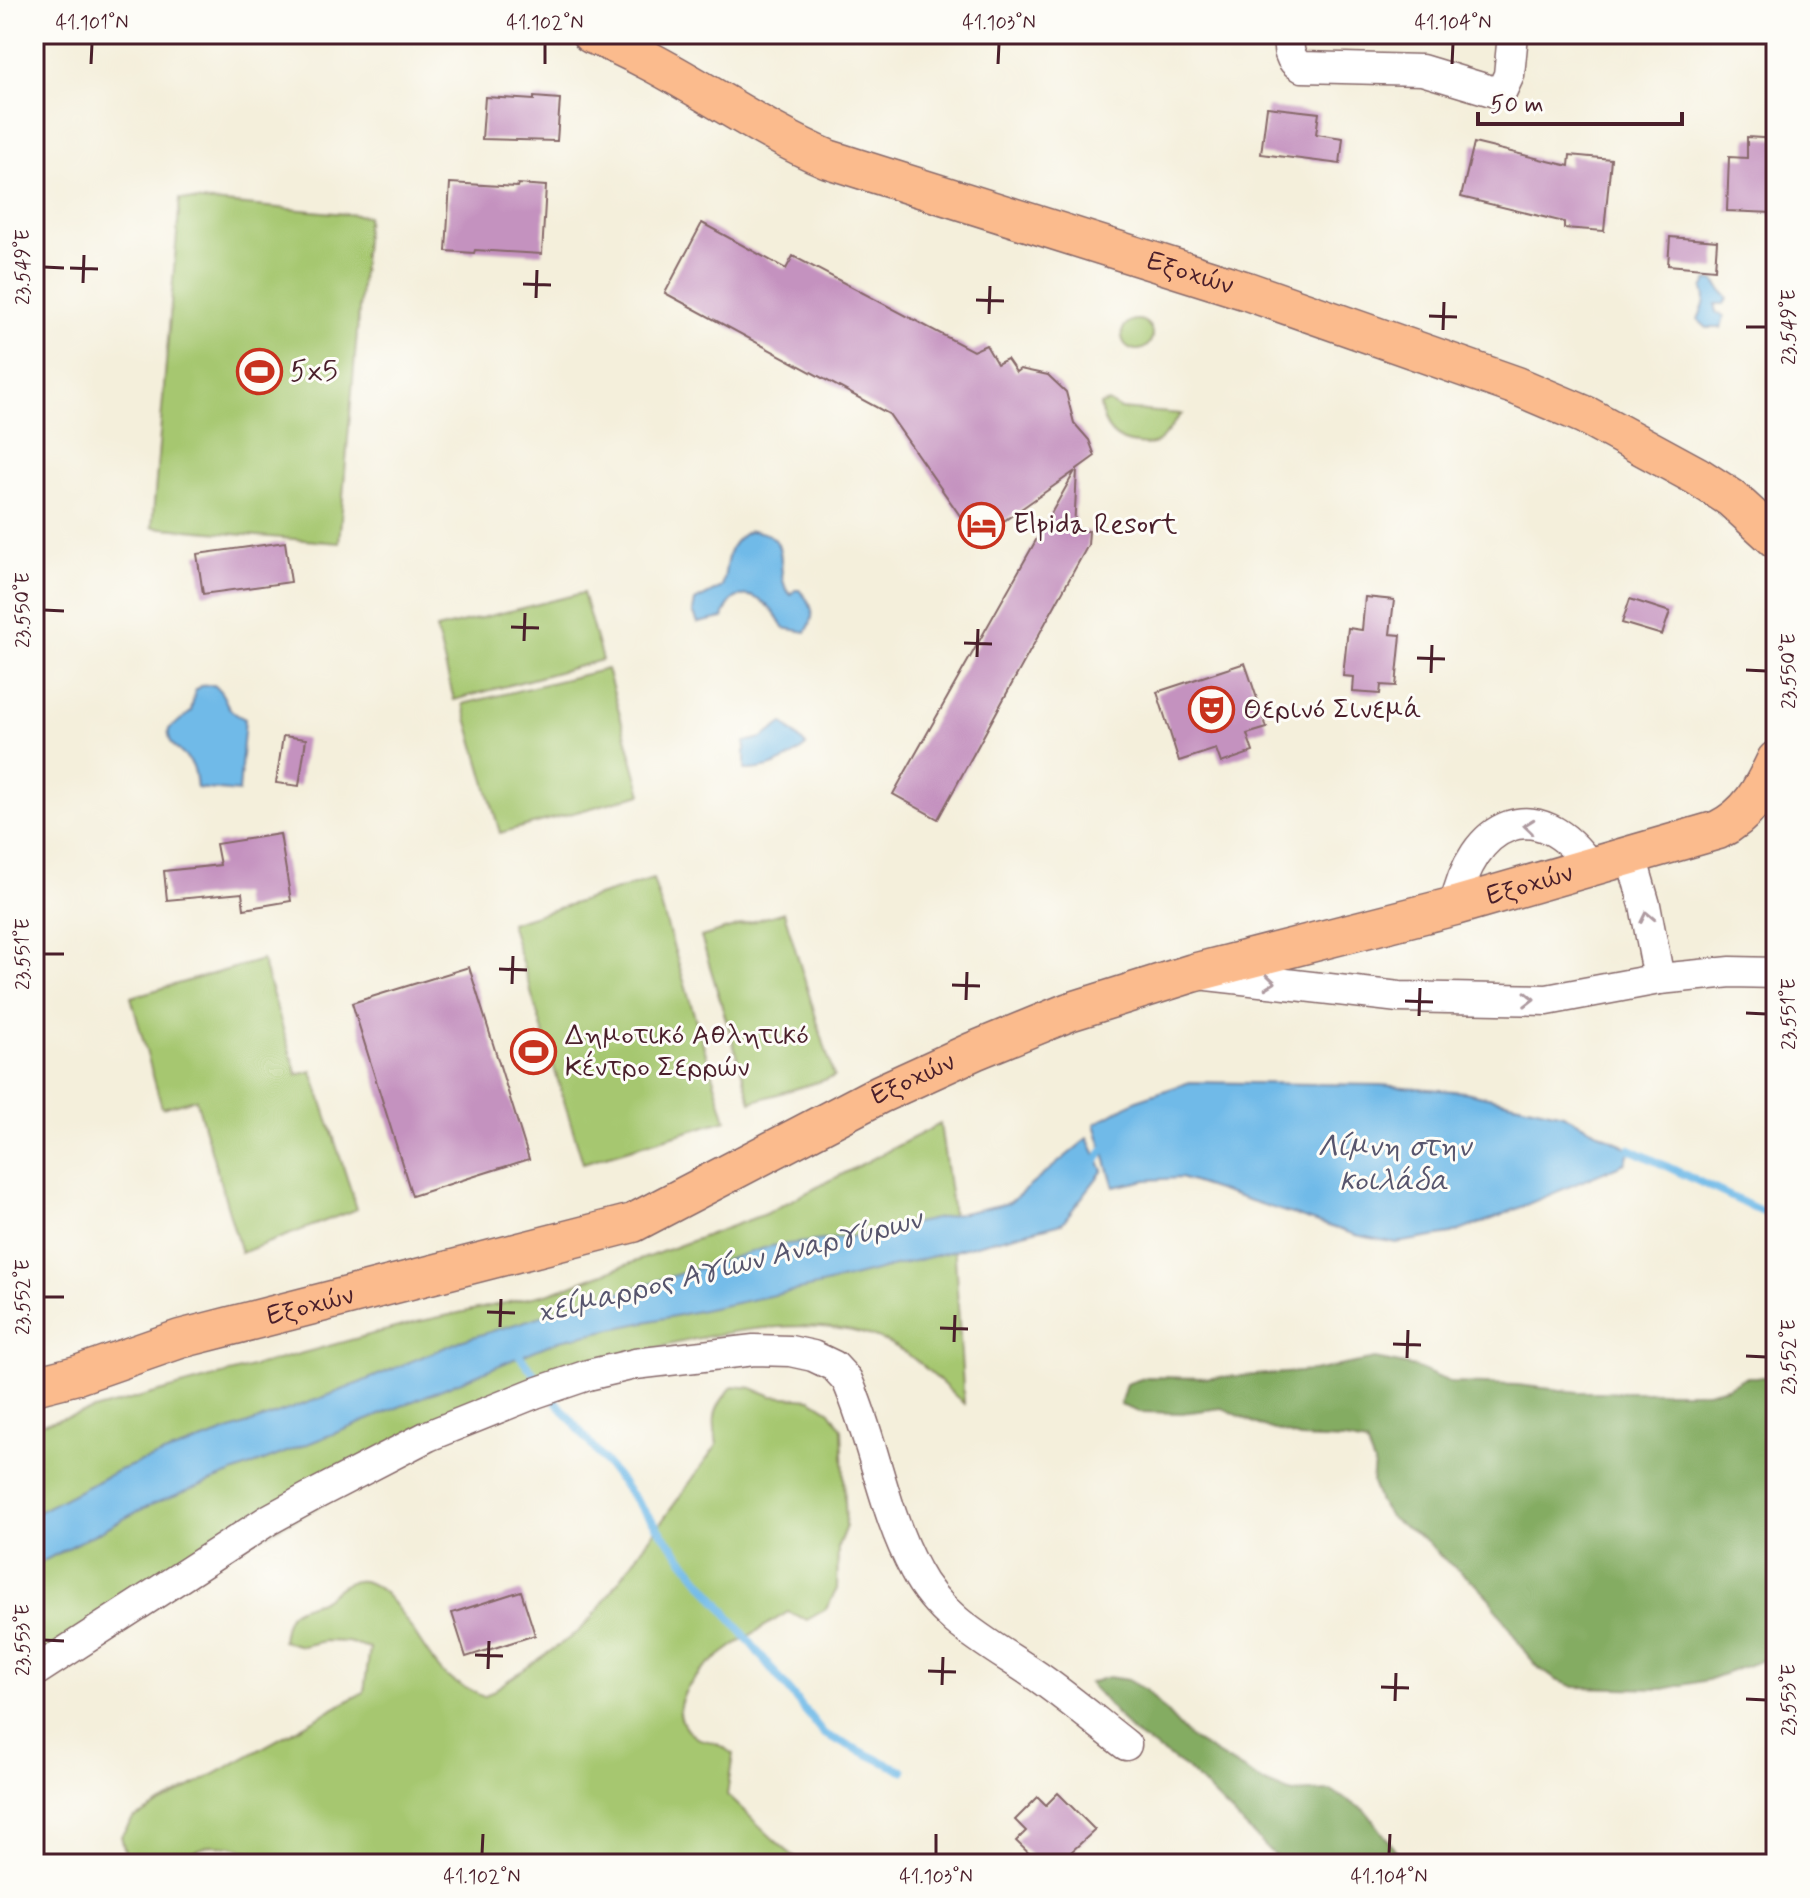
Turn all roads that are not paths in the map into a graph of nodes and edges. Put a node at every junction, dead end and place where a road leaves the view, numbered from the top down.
1 (591, 34) edge
2 (1289, 34) edge
3 (1513, 34) edge
4 (1776, 539) edge
5 (1776, 760) edge
6 (1767, 800) edge
7 (1631, 856) junction
8 (1591, 868) junction
9 (1455, 906) junction
10 (1193, 973) junction
11 (1776, 973) edge
12 (1659, 979) junction
13 (34, 1386) edge
14 (34, 1672) edge
15 (1126, 1745) dead end

1 - 4 main road, Εξοχών
2 - 3 street
5 - 6 main road, Εξοχών
6 - 7 main road, Εξοχών
7 - 8 main road, Εξοχών
12 -> 7 street
8 - 9 main road, Εξοχών
8 -> 9 street
9 - 10 main road, Εξοχών
10 -> 12 street
10 - 13 main road, Εξοχών
11 - 12 street
14 - 15 street

